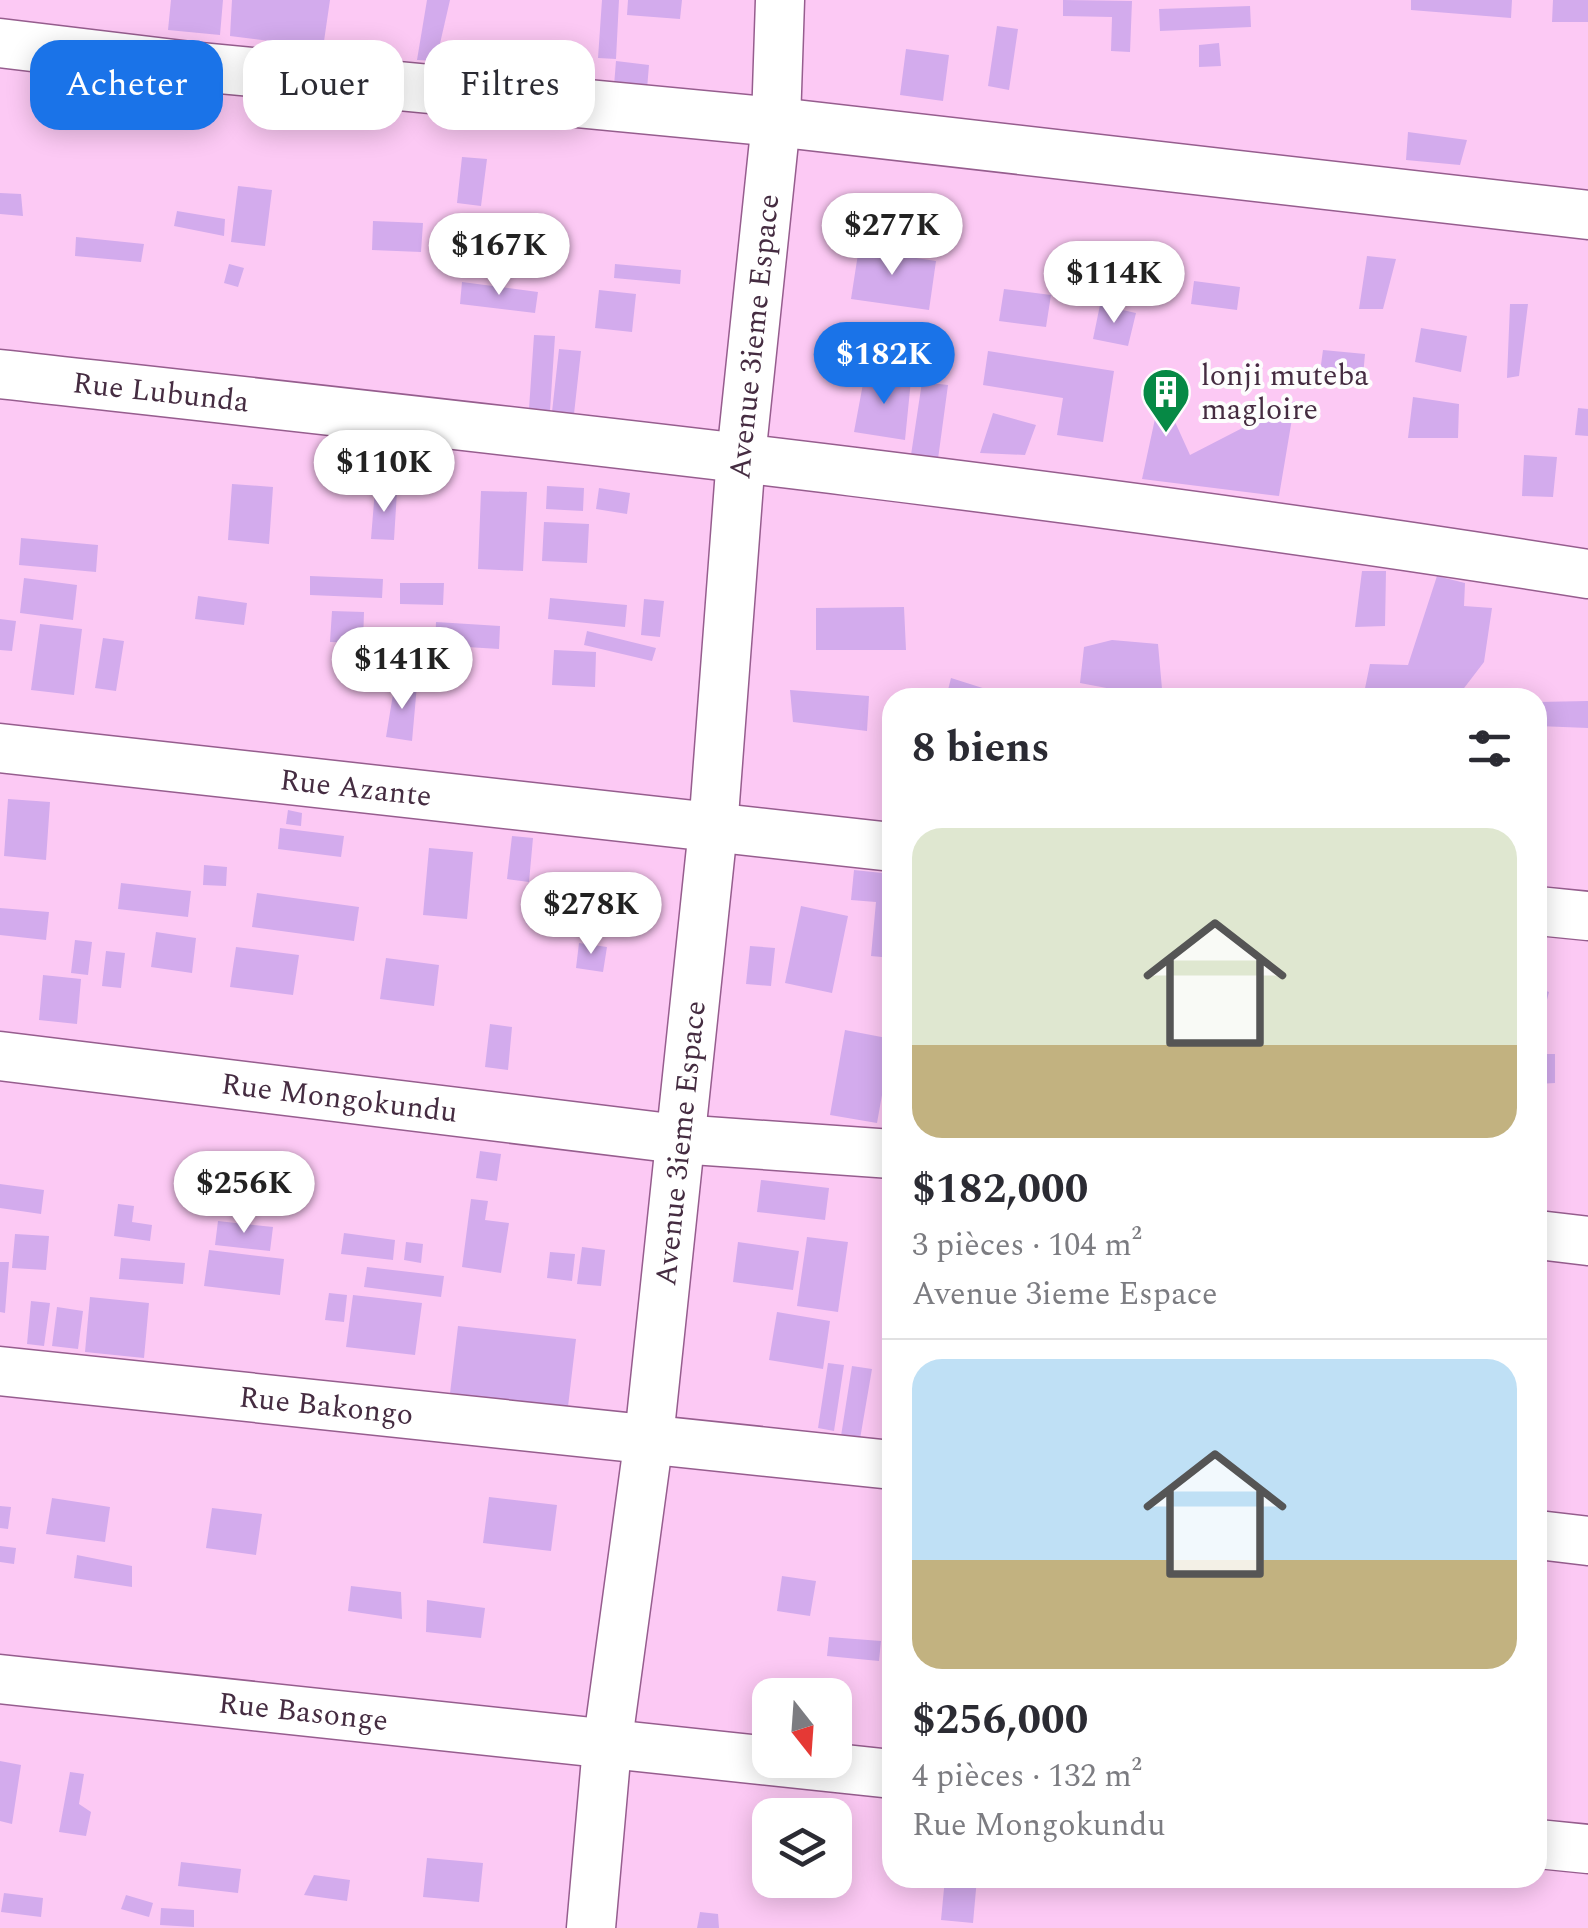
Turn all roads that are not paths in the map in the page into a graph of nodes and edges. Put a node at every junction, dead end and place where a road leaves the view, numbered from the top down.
1 (780, 0) edge
2 (0, 43) edge
3 (776, 122) junction
4 (1588, 215) edge
5 (0, 374) edge
6 (742, 457) junction
7 (1588, 574) edge
8 (0, 748) edge
9 (713, 829) junction
10 (882, 846) edge
11 (1547, 912) edge
12 (1588, 916) edge
13 (0, 1056) edge
14 (678, 1139) junction
15 (882, 1153) edge
16 (1547, 1236) edge
17 (1588, 1241) edge
18 (0, 1372) edge
19 (649, 1438) junction
20 (882, 1464) edge
21 (1547, 1536) edge
22 (1588, 1541) edge
23 (0, 1679) edge
24 (608, 1747) junction
25 (882, 1773) edge
26 (1547, 1845) edge
27 (1588, 1849) edge
28 (591, 1928) edge

1 - 3 street, Avenue 3ieme Espace
2 - 3 street
3 - 4 street
3 - 6 street, Avenue 3ieme Espace
5 - 6 street, Rue Lubunda
6 - 7 street, Rue Lubunda
6 - 9 street, Avenue 3ieme Espace
8 - 9 street, Rue Azante
9 - 10 street, Rue Azante
9 - 14 street, Avenue 3ieme Espace
11 - 12 street
13 - 14 street, Rue Mongokundu
14 - 15 street, Rue Mongokundu
14 - 19 street, Avenue 3ieme Espace
16 - 17 street
18 - 19 street, Rue Bakongo
19 - 20 street, Rue Bakongo
19 - 24 street, Avenue 3ieme Espace
21 - 22 street
23 - 24 street, Rue Basonge
24 - 25 street, Rue Basonge
24 - 28 street, Avenue 3ieme Espace
26 - 27 street

